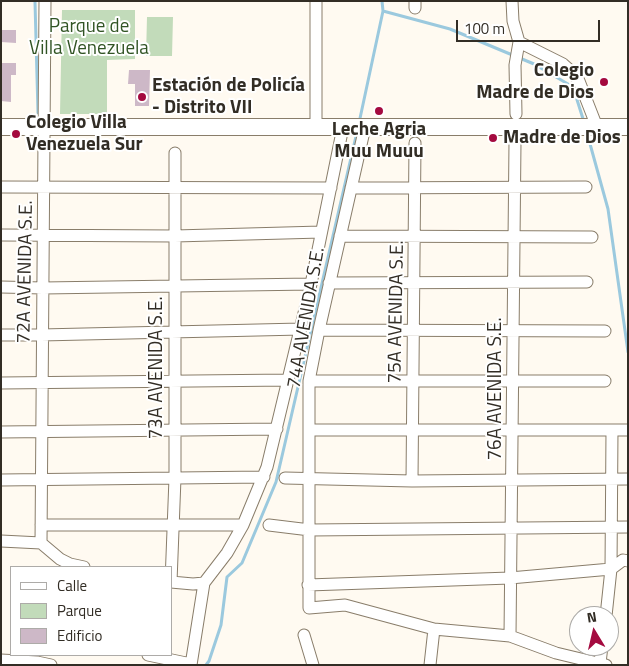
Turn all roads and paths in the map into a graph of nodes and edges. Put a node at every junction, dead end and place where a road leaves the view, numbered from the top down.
1 (46, 1) edge
2 (316, 1) edge
3 (512, 1) edge
4 (517, 53) junction
5 (516, 114) dead end
6 (1, 127) edge
7 (316, 127) junction
8 (343, 127) junction
9 (365, 127) junction
10 (588, 127) junction
11 (628, 127) edge
12 (44, 128) junction
13 (515, 142) dead end
14 (415, 143) dead end
15 (175, 153) dead end
16 (1, 186) edge
17 (45, 187) junction
18 (515, 187) junction
19 (586, 187) dead end
20 (175, 188) junction
21 (331, 188) junction
22 (351, 188) junction
23 (415, 188) junction
24 (320, 232) junction
25 (1, 235) edge
26 (44, 236) junction
27 (175, 236) junction
28 (340, 236) junction
29 (415, 236) junction
30 (514, 236) junction
31 (592, 237) dead end
32 (587, 282) dead end
33 (329, 283) junction
34 (414, 283) junction
35 (514, 283) junction
36 (311, 284) junction
37 (175, 285) junction
38 (1, 287) edge
39 (43, 288) junction
40 (300, 329) junction
41 (319, 330) junction
42 (413, 330) junction
43 (514, 331) junction
44 (605, 331) dead end
45 (175, 332) junction
46 (1, 335) edge
47 (42, 335) junction
48 (289, 380) junction
49 (514, 380) junction
50 (309, 381) junction
51 (413, 381) junction
52 (605, 381) dead end
53 (175, 382) junction
54 (1, 383) edge
55 (42, 383) junction
56 (278, 429) junction
57 (175, 430) junction
58 (310, 430) junction
59 (413, 430) junction
60 (513, 430) junction
61 (612, 430) junction
62 (628, 430) edge
63 (1, 432) edge
64 (41, 432) junction
65 (264, 477) junction
66 (175, 478) junction
67 (285, 478) dead end
68 (309, 478) junction
69 (611, 479) junction
70 (628, 479) edge
71 (1, 480) edge
72 (42, 480) junction
73 (412, 480) junction
74 (513, 480) junction
75 (41, 525) junction
76 (243, 525) junction
77 (269, 525) dead end
78 (174, 526) junction
79 (610, 527) junction
80 (628, 527) edge
81 (512, 528) junction
82 (310, 530) junction
83 (1, 541) edge
84 (40, 543) junction
85 (628, 561) edge
86 (79, 566) edge
87 (172, 566) edge
88 (611, 569) junction
89 (510, 578) junction
90 (172, 582) edge
91 (204, 583) junction
92 (308, 584) junction
93 (607, 606) edge
94 (434, 629) junction
95 (304, 635) dead end
96 (510, 636) junction
97 (152, 656) edge
98 (1, 660) edge
99 (38, 660) edge
100 (603, 664) edge
101 (51, 665) edge
102 (191, 665) edge
103 (313, 665) edge
104 (430, 665) edge

1 - 12 street, 72A AVENIDA S.E.
2 - 7 street
3 - 4 street
4 - 5 street
4 - 10 street
6 - 12 street
7 - 8 street
7 - 12 street
8 - 9 street
8 - 21 street, 74A AVENIDA S.E.
9 - 10 street
9 - 22 street, 74A AVENIDA S.E.
10 - 11 street
12 - 17 street, 72A AVENIDA S.E.
13 - 18 street, 76A AVENIDA S.E.
14 - 23 street, 75A AVENIDA S.E.
15 - 20 street, 73A AVENIDA S.E.
16 - 17 street
17 - 20 street
17 - 26 street, 72A AVENIDA S.E.
18 - 19 street
18 - 23 street
18 - 30 street, 76A AVENIDA S.E.
20 - 21 street
20 - 27 street, 73A AVENIDA S.E.
21 - 24 street, 74A AVENIDA S.E.
22 - 23 street
22 - 28 street, 74A AVENIDA S.E.
23 - 29 street, 75A AVENIDA S.E.
24 - 27 street
24 - 36 street, 74A AVENIDA S.E.
25 - 26 street
26 - 27 street
26 - 39 street, 72A AVENIDA S.E.
27 - 37 street, 73A AVENIDA S.E.
28 - 29 street
28 - 33 street, 74A AVENIDA S.E.
29 - 30 street
29 - 34 street, 75A AVENIDA S.E.
30 - 31 street
30 - 35 street, 76A AVENIDA S.E.
32 - 35 street
33 - 34 street
33 - 41 street, 74A AVENIDA S.E.
34 - 35 street
34 - 42 street, 75A AVENIDA S.E.
35 - 43 street, 76A AVENIDA S.E.
36 - 37 street
36 - 40 street, 74A AVENIDA S.E.
37 - 39 street
37 - 45 street, 73A AVENIDA S.E.
38 - 39 street
39 - 47 street, 72A AVENIDA S.E.
40 - 45 street
40 - 48 street, 74A AVENIDA S.E.
41 - 42 street
41 - 50 street, 74A AVENIDA S.E.
42 - 43 street
42 - 51 street, 75A AVENIDA S.E.
43 - 44 street
43 - 49 street, 76A AVENIDA S.E.
45 - 47 street
45 - 53 street, 73A AVENIDA S.E.
46 - 47 street
47 - 55 street, 72A AVENIDA S.E.
48 - 53 street
48 - 56 street, 74A AVENIDA S.E.
49 - 51 street
49 - 52 street
49 - 60 street, 76A AVENIDA S.E.
50 - 51 street
50 - 58 street, 74A AVENIDA S.E.
51 - 59 street, 75A AVENIDA S.E.
53 - 55 street
53 - 57 street, 73A AVENIDA S.E.
54 - 55 street
55 - 64 street, 72A AVENIDA S.E.
56 - 57 street
56 - 65 street, 74A AVENIDA S.E.
57 - 64 street
57 - 66 street, 73A AVENIDA S.E.
58 - 59 street
58 - 68 street, 74A AVENIDA S.E.
59 - 60 street
59 - 73 street, 75A AVENIDA S.E.
60 - 61 street
60 - 74 street, 76A AVENIDA S.E.
61 - 62 street
61 - 69 street
63 - 64 street
64 - 72 street, 72A AVENIDA S.E.
65 - 66 street
65 - 76 street, 74A AVENIDA S.E.
66 - 72 street
66 - 78 street, 73A AVENIDA S.E.
67 - 68 street
68 - 73 street
68 - 82 street, 74A AVENIDA S.E.
69 - 70 street
69 - 74 street
69 - 79 street
71 - 72 street
72 - 75 street, 72A AVENIDA S.E.
73 - 74 street
74 - 81 street, 76A AVENIDA S.E.
75 - 78 street
75 - 84 street, 72A AVENIDA S.E.
76 - 78 street
76 - 91 street, 74A AVENIDA S.E.
77 - 82 street
78 - 87 street, 73A AVENIDA S.E.
79 - 80 street
79 - 81 street
79 - 88 street
81 - 82 street
81 - 89 street, 76A AVENIDA S.E.
82 - 92 street, 74A AVENIDA S.E.
83 - 84 street
84 - 86 street
85 - 88 street
88 - 89 street
88 - 93 street
89 - 92 street
89 - 96 street, 76A AVENIDA S.E.
90 - 91 street
91 - 102 street
92 - 94 street, 74A AVENIDA S.E.
94 - 96 street
94 - 104 street
95 - 103 street
96 - 100 street
97 - 102 street
98 - 99 street
99 - 101 street

